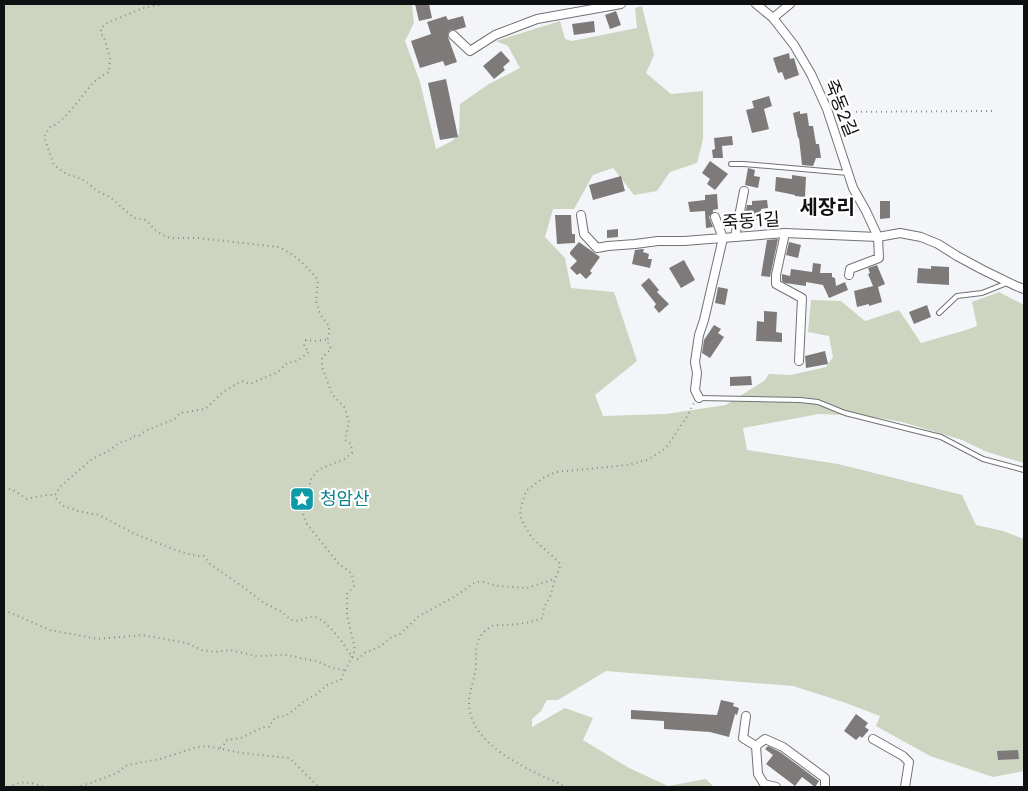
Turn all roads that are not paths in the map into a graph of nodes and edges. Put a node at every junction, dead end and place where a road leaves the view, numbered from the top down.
1 (621, 4) edge
2 (756, 4) edge
3 (790, 4) edge
4 (598, 6) edge
5 (773, 18) junction
6 (453, 35) dead end
7 (731, 164) dead end
8 (848, 173) junction
9 (744, 191) dead end
10 (581, 215) dead end
11 (715, 217) dead end
12 (785, 233) junction
13 (735, 237) junction
14 (878, 237) junction
15 (724, 238) junction
16 (849, 275) dead end
17 (1009, 282) junction
18 (1024, 289) edge
19 (940, 313) dead end
20 (799, 361) dead end
21 (699, 398) joint
22 (1024, 470) edge
23 (746, 716) dead end
24 (873, 739) dead end
25 (756, 746) junction
26 (776, 787) edge
27 (825, 787) edge
28 (905, 787) edge

1 - 4 street
2 - 5 street, 죽동2길
3 - 5 street
4 - 6 street
5 - 8 street, 죽동2길
7 - 8 lane
8 - 14 street, 죽동2길
9 - 13 street
10 - 15 street, 죽동1길
11 - 15 street
12 - 13 street, 죽동1길
12 - 14 street, 죽동1길
12 - 20 street
13 - 15 street, 죽동1길
14 - 16 street
14 - 17 street, 죽동1길
15 - 21 street
17 - 18 street, 죽동1길
17 - 19 lane
21 - 22 lane
23 - 25 street
24 - 28 street
25 - 26 street
25 - 27 street

